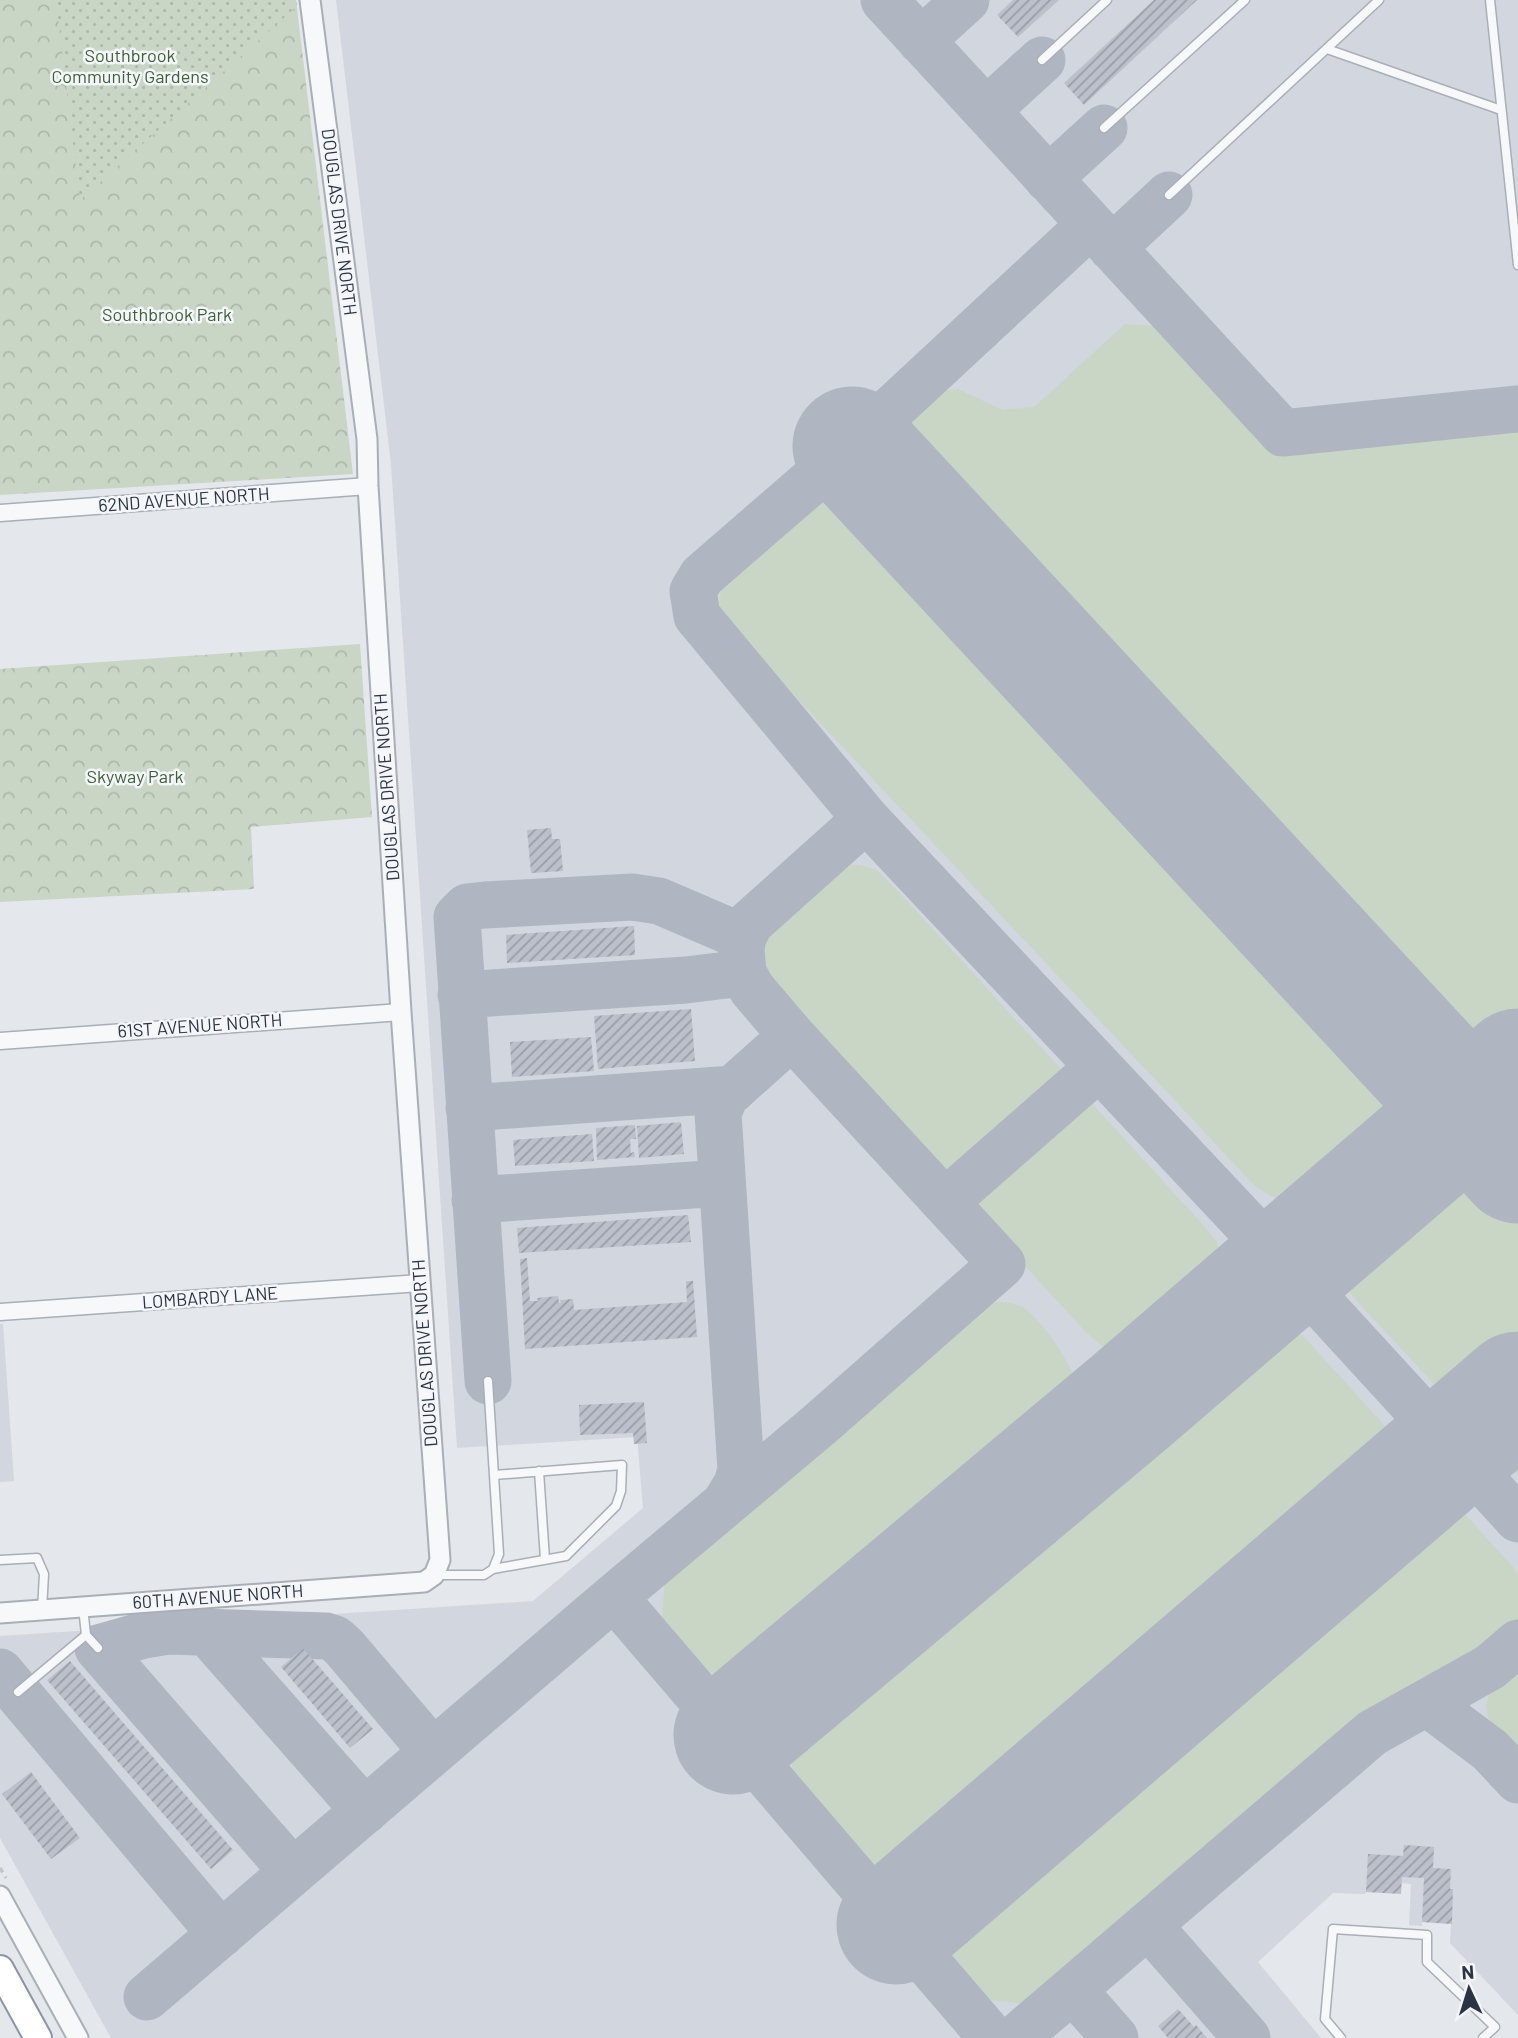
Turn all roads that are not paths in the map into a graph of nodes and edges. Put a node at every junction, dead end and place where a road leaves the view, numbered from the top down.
1 (310, 0) edge
2 (1107, 0) edge
3 (1245, 0) edge
4 (1380, 0) edge
5 (1490, 0) edge
6 (1327, 48) junction
7 (1042, 60) dead end
8 (1501, 110) junction
9 (1104, 128) dead end
10 (1168, 195) dead end
11 (1518, 265) edge
12 (368, 486) junction
13 (0, 513) edge
14 (401, 1012) junction
15 (0, 1041) edge
16 (420, 1283) junction
17 (0, 1312) edge
18 (488, 1381) dead end
19 (539, 1471) junction
20 (494, 1475) junction
21 (545, 1559) junction
22 (0, 1560) edge
23 (493, 1569) junction
24 (434, 1575) junction
25 (83, 1607) junction
26 (41, 1610) junction
27 (0, 1613) edge
28 (86, 1634) junction
29 (98, 1648) dead end
30 (18, 1692) dead end
31 (0, 1896) edge
32 (0, 1969) edge
33 (38, 2038) edge
34 (78, 2038) edge
35 (1341, 2038) edge
36 (1483, 2038) edge

1 - 12 street, DOUGLAS DRIVE NORTH
2 - 7 lane
3 - 9 lane
4 - 6 lane
5 - 8 lane
6 - 8 lane
6 - 10 lane
8 - 11 lane
12 - 13 street, 62ND AVENUE NORTH
12 - 14 street, DOUGLAS DRIVE NORTH
14 - 15 street, 61ST AVENUE NORTH
14 - 16 street, DOUGLAS DRIVE NORTH
16 - 17 street, LOMBARDY LANE
16 - 24 street, DOUGLAS DRIVE NORTH
18 - 20 lane
19 - 20 lane
19 - 21 lane
19 - 21 lane
20 - 23 lane
21 - 23 lane
22 - 26 lane
23 - 24 lane
24 - 25 street, 60TH AVENUE NORTH
25 - 26 street, 60TH AVENUE NORTH
25 - 28 lane
26 - 27 street, 60TH AVENUE NORTH
28 - 29 lane
28 - 30 lane
31 - 34 street
32 - 33 highway
35 - 36 lane

